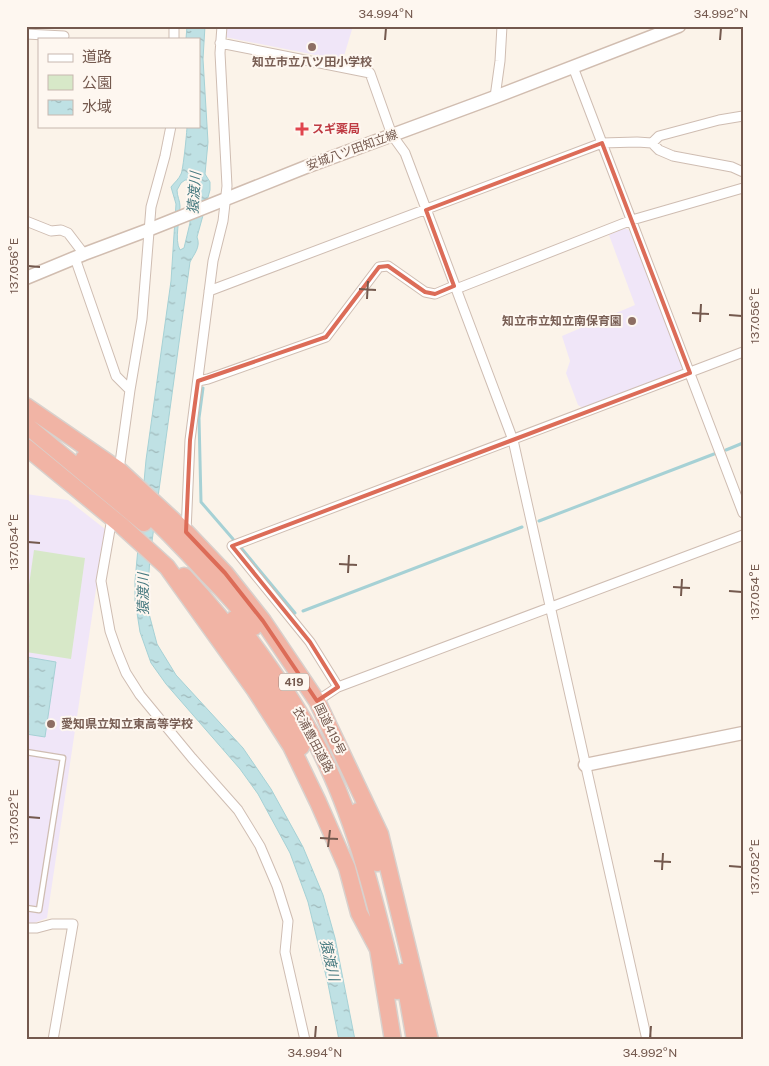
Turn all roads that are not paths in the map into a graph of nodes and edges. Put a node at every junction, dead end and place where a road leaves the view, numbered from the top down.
1 (222, 26) edge
2 (502, 26) edge
3 (679, 26) edge
4 (26, 34) edge
5 (64, 36) dead end
6 (220, 43) junction
7 (573, 67) junction
8 (495, 97) junction
9 (743, 116) edge
10 (171, 128) edge
11 (392, 135) junction
12 (602, 143) junction
13 (652, 143) junction
14 (743, 172) edge
15 (743, 188) edge
16 (226, 199) junction
17 (426, 210) junction
18 (632, 220) junction
19 (26, 221) edge
20 (152, 229) junction
21 (79, 256) junction
22 (26, 278) edge
23 (455, 287) junction
24 (209, 291) junction
25 (743, 352) edge
26 (690, 373) junction
27 (198, 381) junction
28 (130, 390) junction
29 (27, 414) edge
30 (46, 440) junction
31 (513, 440) junction
32 (26, 446) edge
33 (119, 470) junction
34 (743, 512) edge
35 (117, 522) junction
36 (181, 528) junction
37 (743, 535) edge
38 (550, 607) junction
39 (338, 686) junction
40 (317, 701) junction
41 (743, 734) edge
42 (26, 752) edge
43 (585, 764) junction
44 (26, 908) edge
45 (26, 928) edge
46 (378, 949) junction
47 (407, 988) junction
48 (53, 1040) edge
49 (305, 1040) edge
50 (393, 1040) edge
51 (407, 1040) edge
52 (415, 1040) edge
53 (423, 1040) edge
54 (430, 1040) edge
55 (647, 1040) edge

1 - 6 street
2 - 8 street
3 - 7 main road, 安城八ツ田知立線
4 - 5 street
6 - 11 street
6 - 16 street
7 - 8 main road, 安城八ツ田知立線
7 - 12 street
8 - 11 main road, 安城八ツ田知立線
9 - 13 street
10 - 20 street
11 - 16 main road, 安城八ツ田知立線
11 - 17 street
12 - 13 street
12 - 17 street
12 - 18 street
13 - 14 street
15 - 18 street
16 - 20 main road, 安城八ツ田知立線
16 - 24 street
17 - 23 street
17 - 24 street
18 - 23 street
18 - 26 street
19 - 21 street
20 - 21 main road, 安城八ツ田知立線
20 - 28 street
21 - 22 main road, 安城八ツ田知立線
21 - 28 street
23 - 27 street
23 - 31 street
24 - 27 street
25 - 26 street
26 - 31 street
26 - 34 street
27 - 36 street
28 - 33 street
29 - 30 highway, 衣浦豊田道路 / 419
29 - 33 highway, 国道419号 / 419
29 - 47 highway, 衣浦豊田道路 / 419
30 - 46 highway, 衣浦豊田道路 / 419
30 - 51 highway, 衣浦豊田道路 / 419
31 - 38 street
31 - 39 street
32 - 35 highway, 419
33 - 36 highway, 国道419号 / 419
35 - 46 highway, 419
35 - 49 street
36 - 40 highway, 国道419号 / 419
37 - 38 street
38 - 39 street
38 - 43 street
39 - 40 street
40 - 54 highway, 国道419号 / 419
41 - 43 main road
42 - 44 lane
43 - 55 street
45 - 48 street
46 - 50 highway, 419
47 - 52 highway, 衣浦豊田道路 / 419
47 - 53 highway, 衣浦豊田道路 / 419

